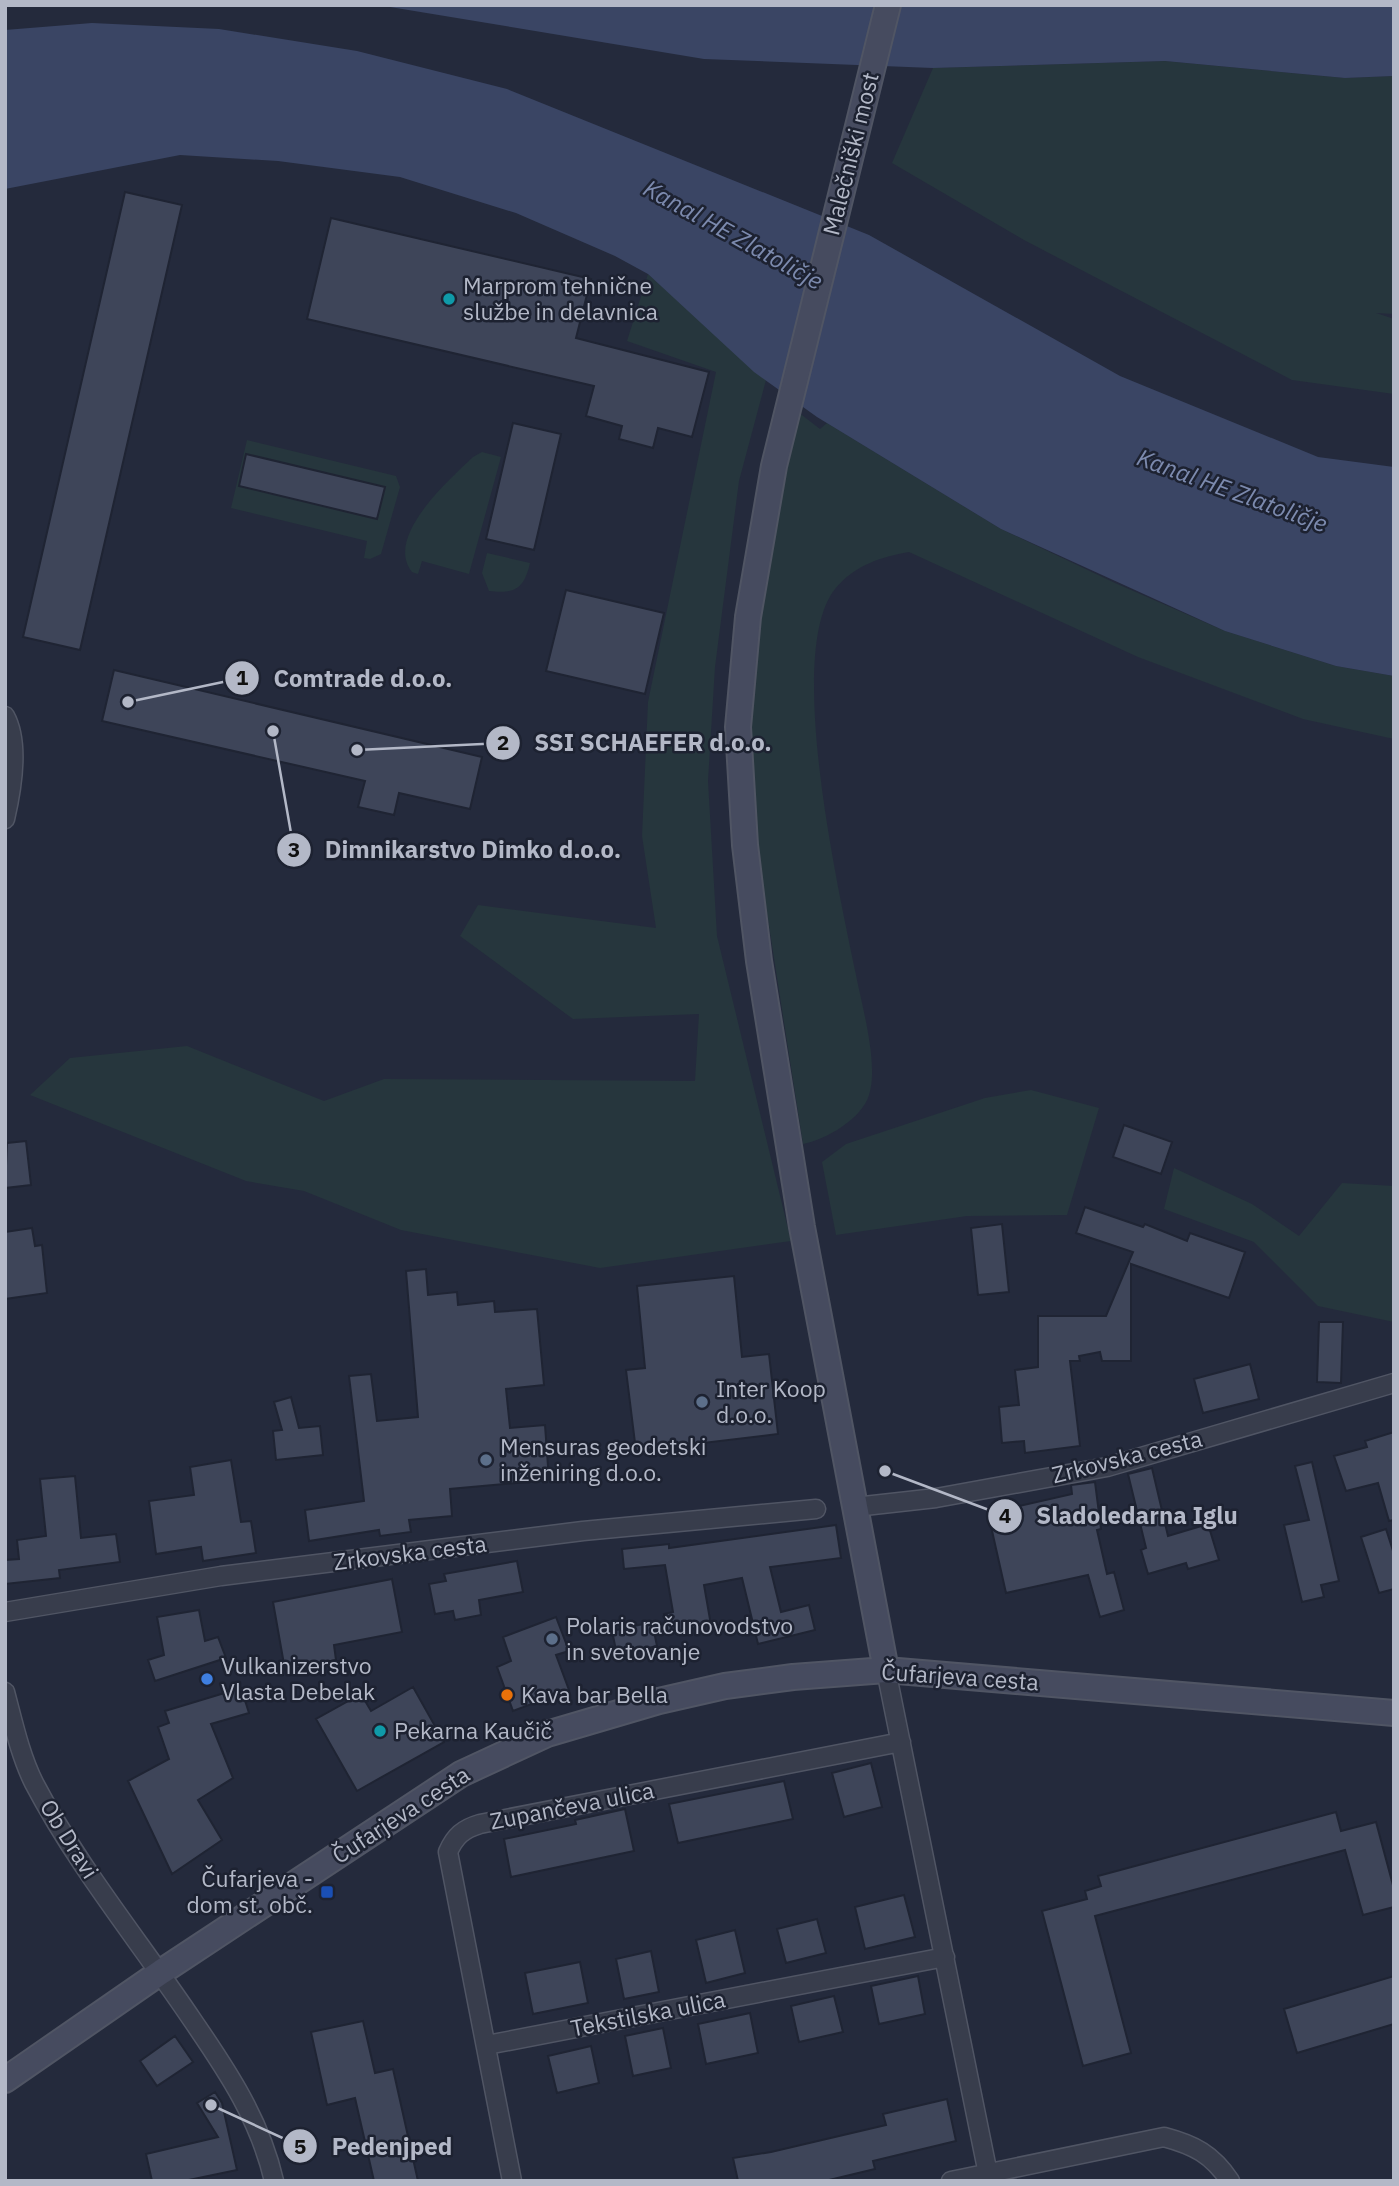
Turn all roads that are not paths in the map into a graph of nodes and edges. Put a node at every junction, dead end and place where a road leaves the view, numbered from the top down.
1 (888, 5) edge
2 (5, 716) edge
3 (6, 809) edge
4 (1394, 1383) edge
5 (855, 1507) junction
6 (816, 1508) dead end
7 (5, 1612) edge
8 (886, 1670) junction
9 (5, 1692) edge
10 (1394, 1713) edge
11 (901, 1742) junction
12 (945, 1957) junction
13 (161, 1972) junction
14 (488, 2045) junction
15 (5, 2080) edge
16 (988, 2174) junction
17 (274, 2181) edge
18 (512, 2181) edge
19 (951, 2181) edge
20 (1230, 2181) edge

1 - 5 street, Malečniški most
2 - 3 street
4 - 5 street, Zrkovska cesta
5 - 8 street, Malečniški most
6 - 7 street, Zrkovska cesta
8 - 10 street, Čufarjeva cesta
8 - 11 street
8 - 13 street, Čufarjeva cesta
9 - 13 street, Ob Dravi
11 - 12 street
11 - 14 street, Zupančeva ulica
12 - 14 street, Tekstilska ulica
12 - 16 street
13 - 15 street, Čufarjeva cesta
13 - 17 street, Ob Dravi
14 - 18 street
16 - 19 street
16 - 20 street

